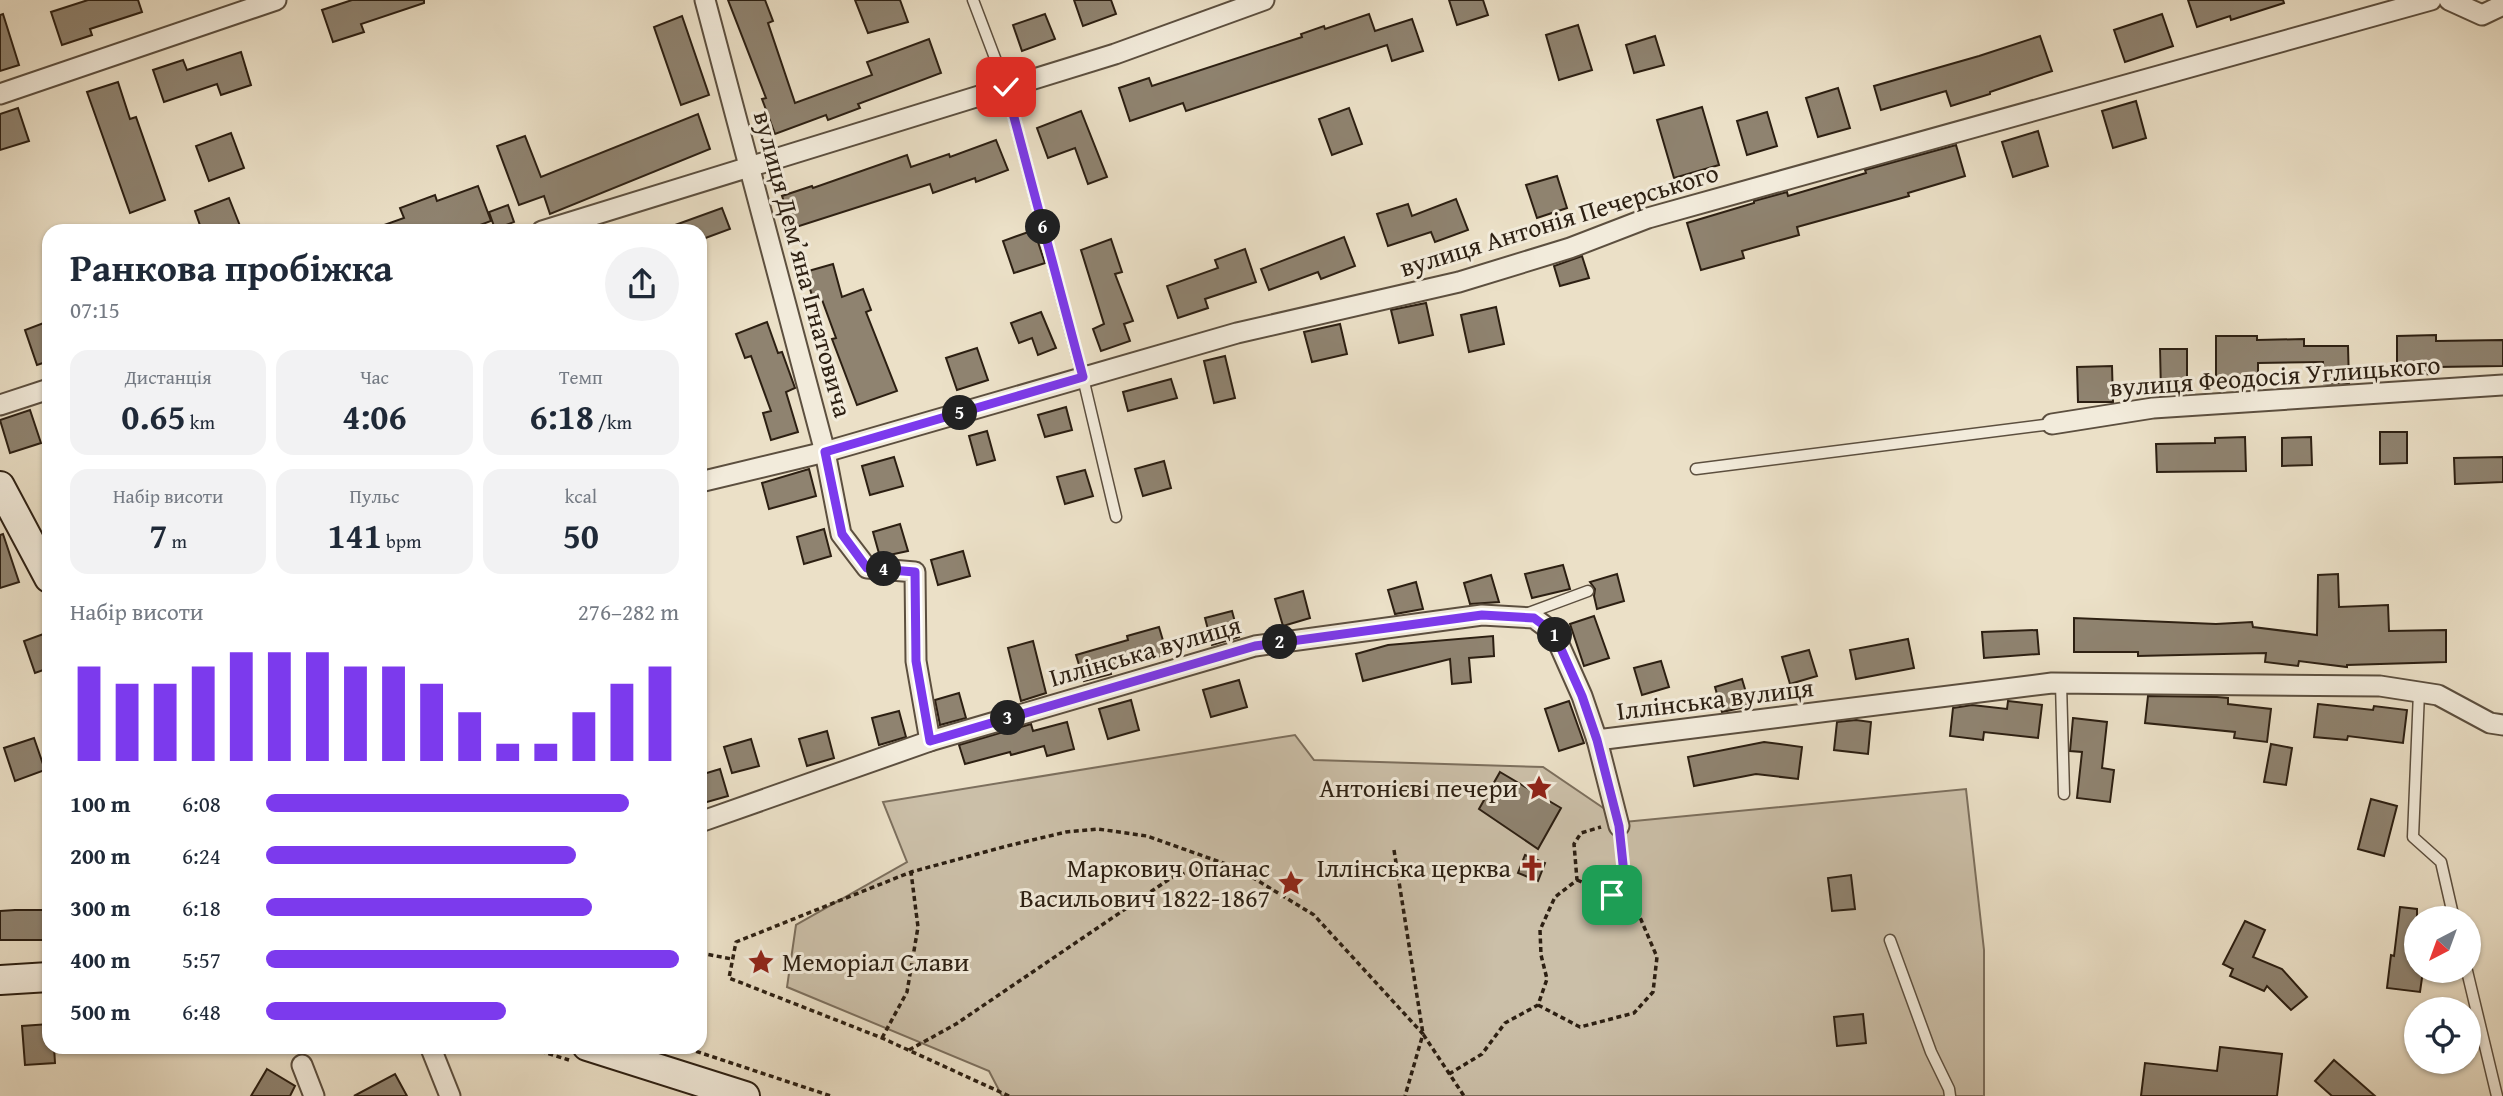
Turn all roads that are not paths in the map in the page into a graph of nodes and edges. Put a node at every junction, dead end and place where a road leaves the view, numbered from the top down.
1 (276, 0) edge
2 (705, 0) edge
3 (973, 0) edge
4 (1264, 0) edge
5 (2431, 0) edge
6 (2449, 0) edge
7 (2503, 5) edge
8 (1006, 87) junction
9 (0, 94) edge
10 (749, 165) junction
11 (563, 224) edge
12 (1083, 377) junction
13 (2503, 385) edge
14 (42, 391) edge
15 (0, 405) edge
16 (2052, 424) joint
17 (825, 452) junction
18 (1696, 469) dead end
19 (707, 480) edge
20 (0, 486) edge
21 (1116, 517) dead end
22 (42, 566) edge
23 (1588, 591) dead end
24 (1517, 617) junction
25 (2061, 683) junction
26 (2419, 692) junction
27 (2503, 725) edge
28 (1597, 740) junction
29 (930, 741) junction
30 (2064, 794) dead end
31 (707, 820) edge
32 (1619, 826) road end
33 (2451, 906) edge
34 (1891, 940) dead end
35 (42, 978) edge
36 (0, 980) edge
37 (2470, 984) edge
38 (433, 1054) edge
39 (612, 1054) edge
40 (302, 1065) dead end
41 (314, 1096) edge
42 (450, 1096) edge
43 (745, 1096) edge
44 (1950, 1096) edge
45 (2497, 1096) edge

1 - 9 street
2 - 10 street, вулиця Демʼяна Ігнатовича
3 - 8 lane
4 - 8 street
5 - 12 street, вулиця Антонія Печерського
6 - 7 street
8 - 10 street
8 - 12 lane
10 - 11 street
10 - 17 street, вулиця Демʼяна Ігнатовича
12 - 17 street, вулиця Антонія Печерського
12 - 21 lane
13 - 16 street, вулиця Феодосія Углицького
14 - 15 street
16 - 18 lane
17 - 19 street, вулиця Антонія Печерського
17 - 29 street, вулиця Демʼяна Ігнатовича
20 - 22 main road
23 - 24 lane
24 - 28 street, Іллінська вулиця
24 - 29 street, Іллінська вулиця
25 - 26 street, Іллінська вулиця
25 - 28 street, Іллінська вулиця
25 - 30 lane
26 - 27 street, Іллінська вулиця
26 - 33 lane
28 - 32 street
29 - 31 street, Іллінська вулиця
34 - 44 lane
35 - 36 main road
37 - 45 lane
38 - 42 street
39 - 43 main road
40 - 41 street

